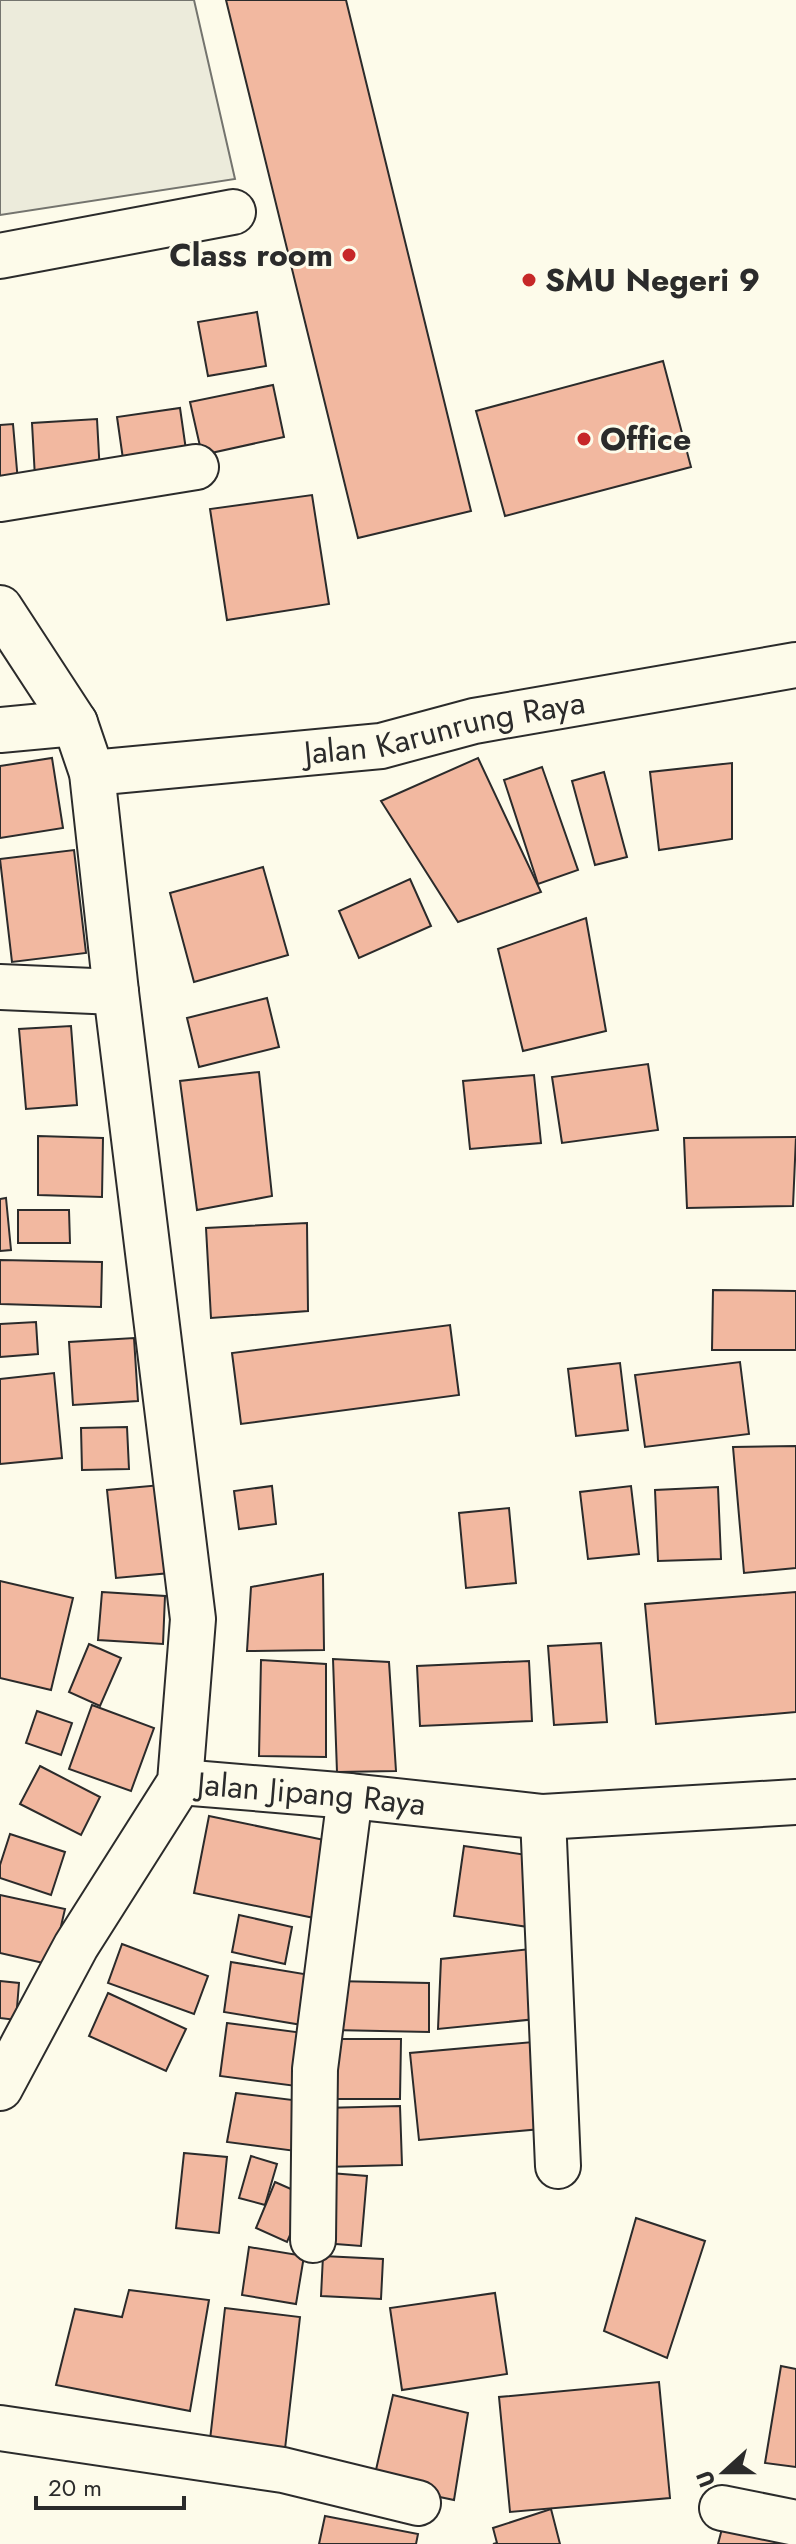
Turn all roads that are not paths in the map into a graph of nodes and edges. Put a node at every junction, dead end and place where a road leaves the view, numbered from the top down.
1 (233, 212) dead end
2 (0, 256) edge
3 (196, 467) dead end
4 (0, 499) edge
5 (0, 608) edge
6 (796, 665) edge
7 (75, 723) junction
8 (0, 730) edge
9 (92, 773) junction
10 (0, 987) edge
11 (116, 992) junction
12 (180, 1782) junction
13 (350, 1796) junction
14 (796, 1802) edge
15 (543, 1817) junction
16 (0, 2088) edge
17 (558, 2166) dead end
18 (313, 2240) dead end
19 (0, 2428) edge
20 (418, 2503) dead end
21 (722, 2508) dead end
22 (796, 2523) edge

1 - 2 street
3 - 4 street
5 - 7 street
6 - 9 street, Jalan Karunrung Raya
7 - 8 street
7 - 9 street
9 - 11 street
10 - 11 street
11 - 12 street
12 - 13 street, Jalan Jipang Raya
12 - 16 street, Jalan Jipang Raya
13 - 15 street, Jalan Jipang Raya
13 - 18 street
14 - 15 street, Jalan Jipang Raya
15 - 17 street
19 - 20 street
21 - 22 street

